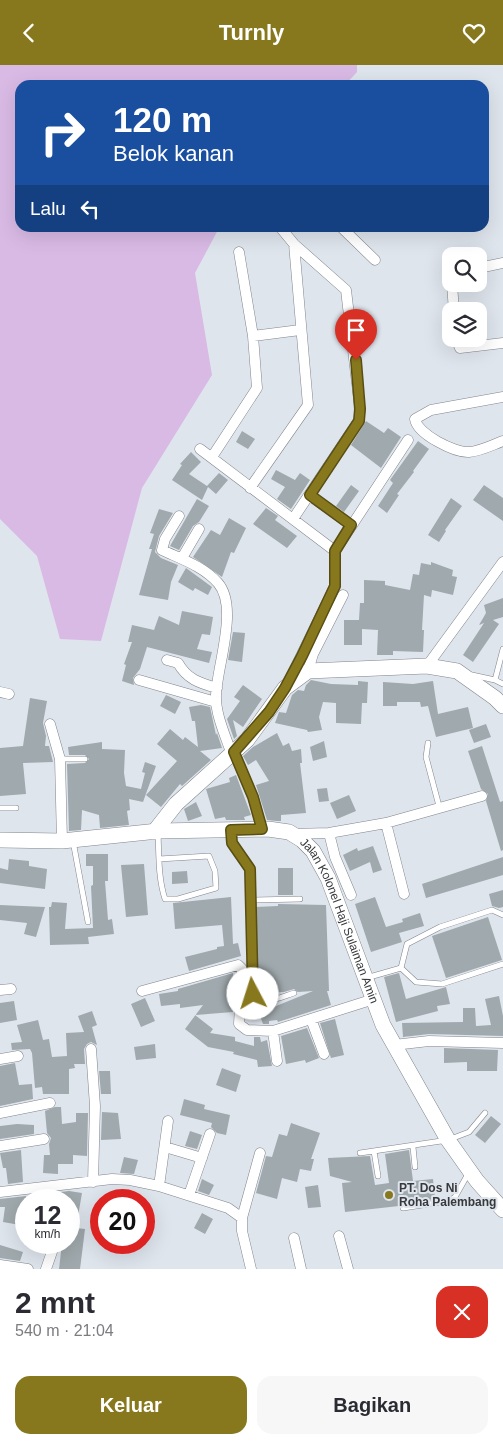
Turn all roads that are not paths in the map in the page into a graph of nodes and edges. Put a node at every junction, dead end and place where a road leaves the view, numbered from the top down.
1 (284, 232) edge
2 (346, 232) edge
3 (294, 243) junction
4 (239, 252) dead end
5 (375, 260) dead end
6 (503, 263) edge
7 (487, 266) edge
8 (300, 330) junction
9 (253, 336) junction
10 (503, 343) edge
11 (487, 345) edge
12 (503, 397) edge
13 (408, 440) dead end
14 (503, 441) edge
15 (200, 449) dead end
16 (212, 457) junction
17 (250, 488) junction
18 (310, 495) junction
19 (179, 516) dead end
20 (292, 519) junction
21 (351, 525) junction
22 (199, 529) dead end
23 (335, 551) junction
24 (182, 558) junction
25 (503, 562) edge
26 (343, 595) dead end
27 (503, 649) edge
28 (168, 660) dead end
29 (427, 666) junction
30 (308, 671) junction
31 (457, 671) junction
32 (139, 680) dead end
33 (495, 680) junction
34 (503, 684) edge
35 (217, 688) junction
36 (285, 688) junction
37 (216, 702) junction
38 (503, 706) edge
39 (50, 724) dead end
40 (428, 743) dead end
41 (233, 753) junction
42 (60, 759) junction
43 (85, 759) dead end
44 (482, 796) dead end
45 (439, 806) junction
46 (0, 808) edge
47 (16, 808) dead end
48 (386, 823) junction
49 (262, 829) junction
50 (231, 830) junction
51 (156, 832) junction
52 (329, 833) junction
53 (292, 834) junction
54 (0, 840) edge
55 (67, 841) junction
56 (159, 859) junction
57 (404, 894) dead end
58 (351, 895) dead end
59 (300, 899) dead end
60 (252, 900) junction
61 (503, 915) edge
62 (88, 922) dead end
63 (503, 964) edge
64 (401, 968) junction
65 (366, 978) junction
66 (11, 989) dead end
67 (0, 990) edge
68 (142, 991) dead end
69 (294, 993) dead end
70 (374, 999) junction
71 (311, 1019) junction
72 (273, 1031) junction
73 (503, 1043) edge
74 (394, 1045) junction
75 (92, 1049) dead end
76 (324, 1054) dead end
77 (18, 1056) dead end
78 (0, 1059) edge
79 (277, 1061) dead end
80 (50, 1103) dead end
81 (0, 1113) edge
82 (485, 1113) dead end
83 (168, 1121) dead end
84 (210, 1134) dead end
85 (44, 1139) dead end
86 (448, 1140) junction
87 (0, 1146) edge
88 (165, 1147) junction
89 (412, 1147) junction
90 (374, 1151) junction
91 (260, 1153) dead end
92 (360, 1153) dead end
93 (202, 1158) junction
94 (415, 1167) dead end
95 (469, 1171) junction
96 (378, 1176) dead end
97 (94, 1181) junction
98 (159, 1186) junction
99 (0, 1192) edge
100 (189, 1195) junction
101 (403, 1208) dead end
102 (503, 1209) edge
103 (242, 1218) junction
104 (339, 1236) dead end
105 (294, 1238) dead end
106 (51, 1254) edge
107 (0, 1265) edge
108 (28, 1269) edge
109 (46, 1269) edge
110 (251, 1269) edge
111 (301, 1269) edge
112 (348, 1269) edge

1 - 3 street
2 - 5 street
3 - 8 street
3 - 18 street
4 - 9 street
6 - 7 street
8 - 9 street
8 - 17 street
9 - 16 street
10 - 11 street
12 - 14 street
13 - 21 street
15 - 16 street
16 - 17 street
17 - 20 street
18 - 20 street
18 - 21 street
19 - 24 street
20 - 23 street
21 - 23 street
22 - 24 street
23 - 36 street
24 - 35 street
25 - 29 street
26 - 30 street
27 - 33 lane
28 - 35 street
29 - 30 street
29 - 31 street
30 - 36 street
31 - 33 lane
31 - 38 street
32 - 37 street
33 - 34 lane
35 - 37 street
36 - 41 street
37 - 41 street
39 - 42 street
40 - 45 lane
41 - 49 street
41 - 51 street
42 - 43 lane
42 - 55 street
44 - 45 street
45 - 48 street
46 - 47 lane
48 - 52 street
48 - 57 street
49 - 50 street, Jalan Kolonel Haji Sulaiman Amin
49 - 53 street, Jalan Kolonel Haji Sulaiman Amin
50 - 51 street, Jalan Kolonel Haji Sulaiman Amin
50 - 60 lane
51 - 55 street, Jalan Kolonel Haji Sulaiman Amin
51 - 56 lane
52 - 53 street
52 - 58 street
53 - 65 street, Jalan Kolonel Haji Sulaiman Amin
54 - 55 street, Jalan Kolonel Haji Sulaiman Amin
55 - 62 lane
56 - 56 lane
59 - 60 lane
60 - 69 lane
61 - 64 lane
63 - 64 lane
64 - 65 lane
65 - 70 street, Jalan Kolonel Haji Sulaiman Amin
66 - 67 street
68 - 72 street
70 - 71 street
70 - 74 street, Jalan Kolonel Haji Sulaiman Amin
71 - 72 street
71 - 76 street
72 - 79 street
73 - 74 street
74 - 86 street, Jalan Kolonel Haji Sulaiman Amin
75 - 97 street
77 - 78 street
80 - 81 street
82 - 86 lane
83 - 88 street
84 - 93 street
85 - 87 street
86 - 89 lane
86 - 95 street, Jalan Kolonel Haji Sulaiman Amin
88 - 93 street
88 - 98 street
89 - 90 lane
89 - 94 lane
90 - 92 lane
90 - 96 lane
91 - 103 street
93 - 100 street
95 - 101 lane
95 - 102 street, Jalan Kolonel Haji Sulaiman Amin
97 - 98 street
97 - 99 street
98 - 100 street
100 - 103 street
103 - 110 street
104 - 112 street
105 - 111 street
106 - 109 street
107 - 108 street

